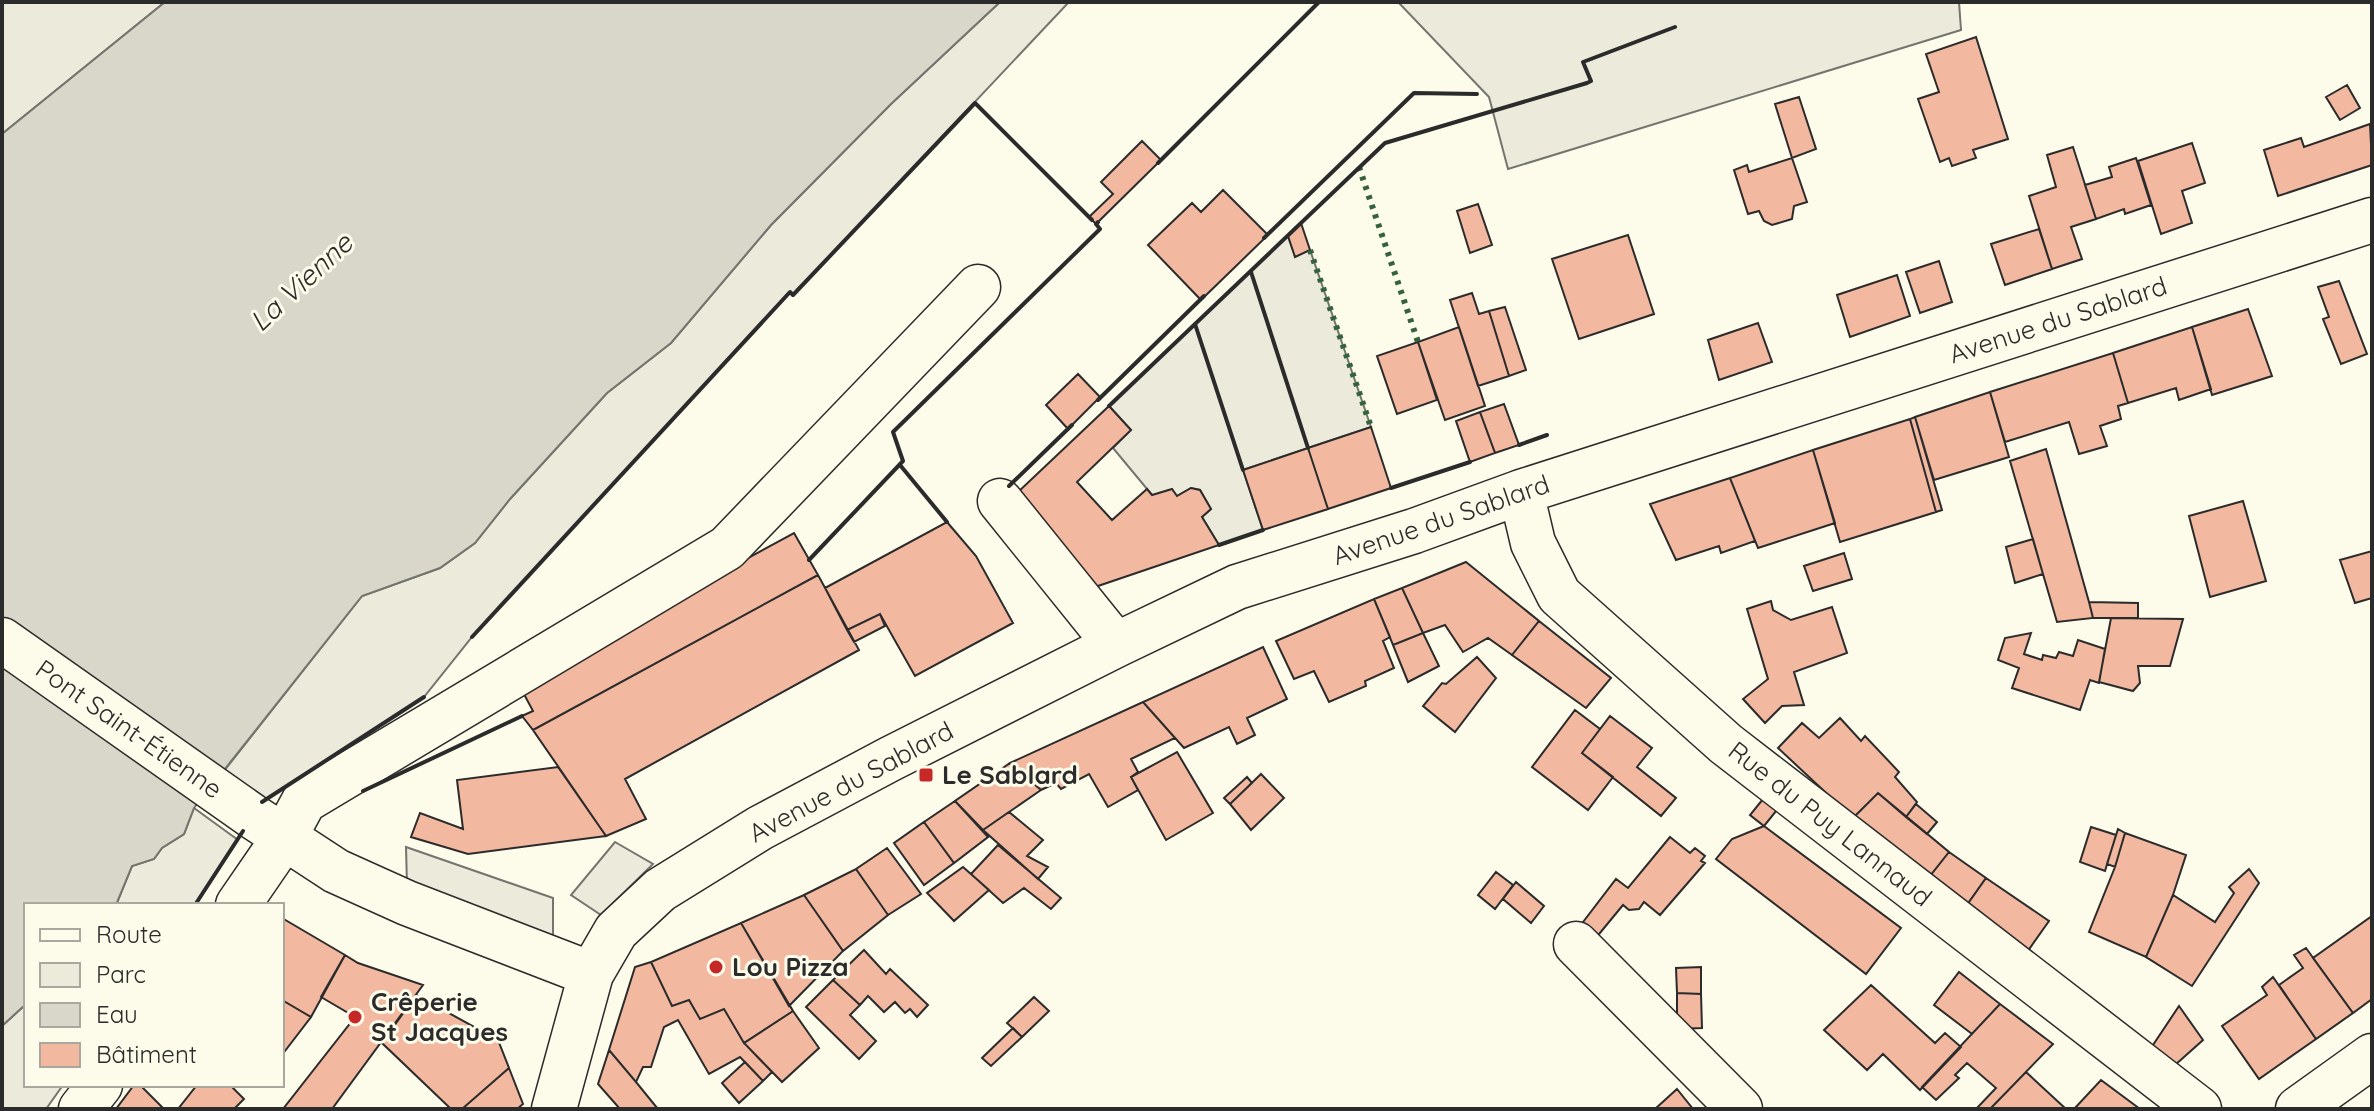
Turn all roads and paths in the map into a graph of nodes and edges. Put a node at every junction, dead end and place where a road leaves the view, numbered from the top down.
1 (2372, 220) edge
2 (978, 287) dead end
3 (1521, 492) junction
4 (1000, 501) dead end
5 (2, 640) edge
6 (1116, 645) junction
7 (270, 828) junction
8 (239, 903) edge
9 (1576, 944) dead end
10 (591, 974) junction
11 (2372, 1056) edge
12 (98, 1087) edge
13 (81, 1109) edge
14 (554, 1109) edge
15 (1740, 1109) edge
16 (2199, 1109) edge
17 (2298, 1109) edge

1 - 3 street, Avenue du Sablard
2 - 7 street
3 - 6 street, Avenue du Sablard
3 - 16 street, Rue du Puy Lannaud
4 - 6 street
5 - 7 street, Pont Saint-Étienne
6 - 10 street, Avenue du Sablard
7 - 8 street
7 - 10 street, Pont Saint-Étienne
9 - 15 street
10 - 14 street, Avenue du Sablard
11 - 17 street
12 - 13 street

